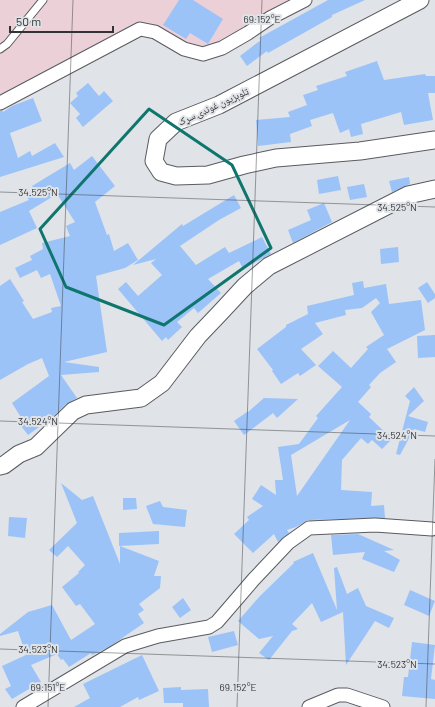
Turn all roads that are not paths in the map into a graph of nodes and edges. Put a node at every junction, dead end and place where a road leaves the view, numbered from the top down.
1 (43, 0) edge
2 (305, 0) edge
3 (420, 0) edge
4 (0, 49) edge
5 (0, 103) edge
6 (435, 140) edge
7 (435, 189) edge
8 (0, 466) edge
9 (432, 529) dead end
10 (23, 707) edge
11 (309, 707) edge
12 (383, 707) edge

1 - 4 lane
2 - 5 street
3 - 6 street, ټلوېزيون غونډۍ سړک
7 - 8 street
9 - 10 street
11 - 12 street

